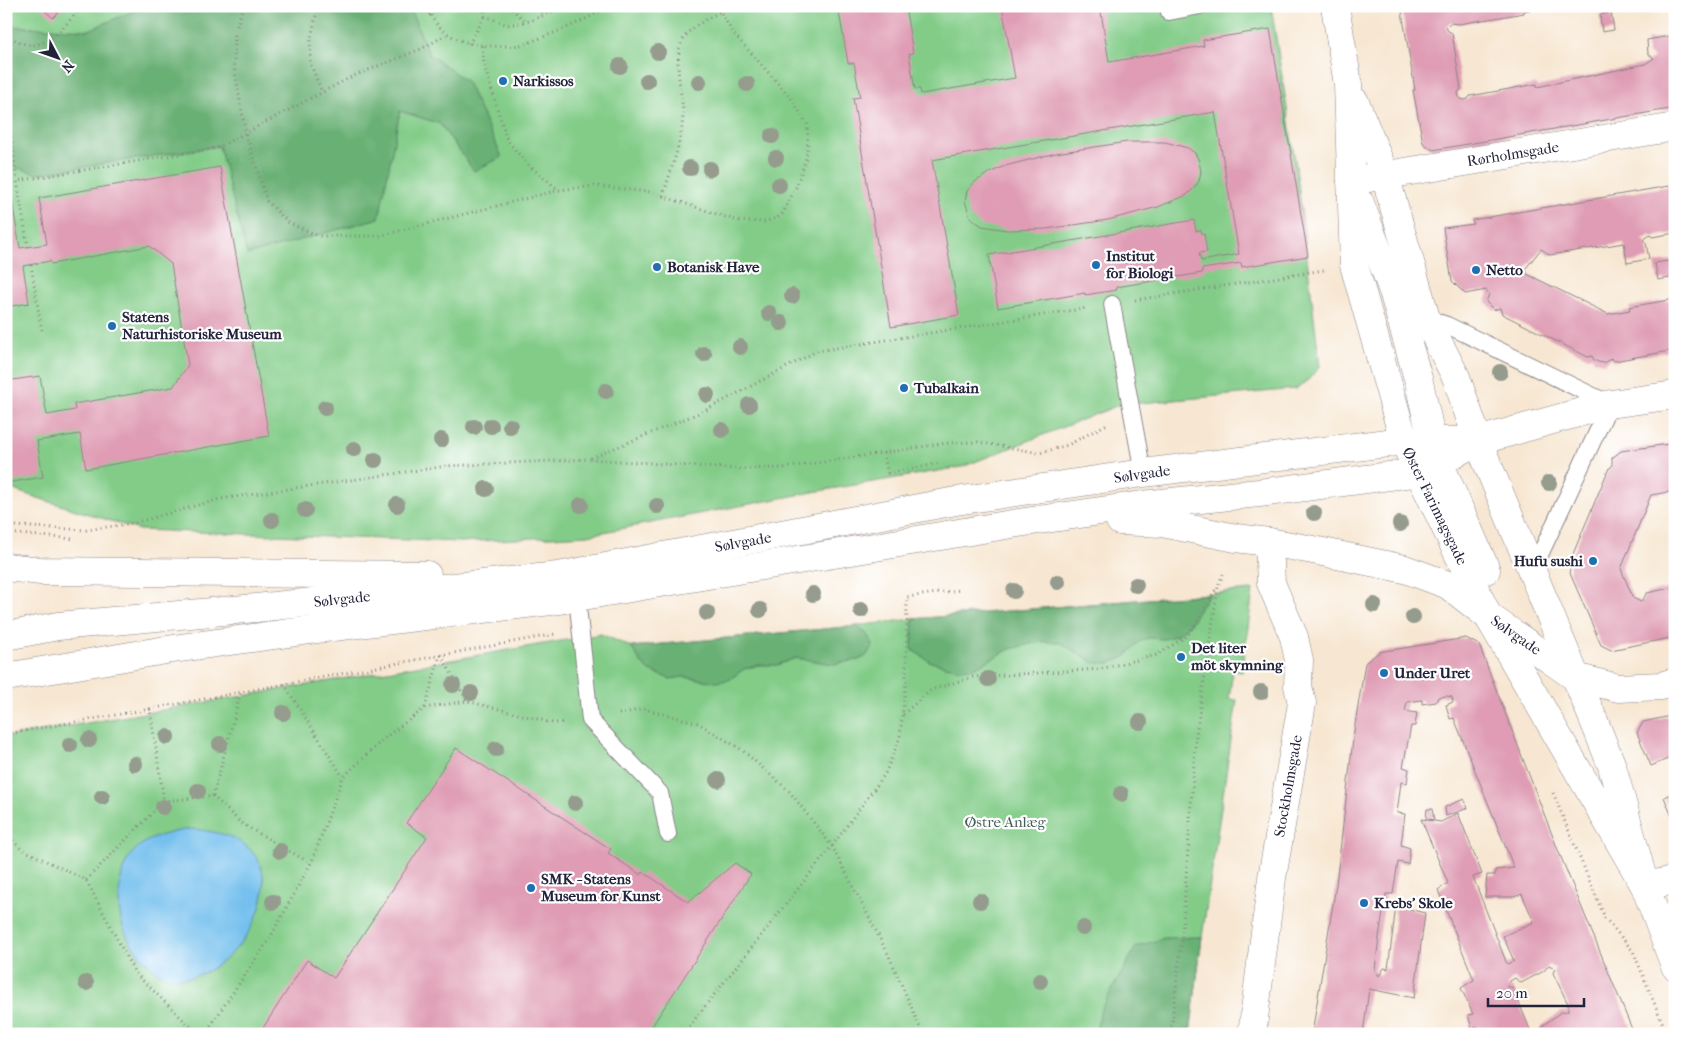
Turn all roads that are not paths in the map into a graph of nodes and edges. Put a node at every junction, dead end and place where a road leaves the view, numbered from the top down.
1 (1200, 6) edge
2 (1335, 6) edge
3 (1169, 12) dead end
4 (1348, 84) junction
5 (1675, 127) edge
6 (1385, 175) junction
7 (1351, 181) junction
8 (1112, 304) dead end
9 (1426, 318) junction
10 (1675, 395) edge
11 (1610, 404) junction
12 (1404, 441) junction
13 (1478, 441) junction
14 (1430, 458) junction
15 (1143, 473) junction
16 (1018, 523) junction
17 (1269, 542) junction
18 (6, 567) edge
19 (1532, 572) junction
20 (558, 576) junction
21 (577, 597) junction
22 (1488, 616) junction
23 (1514, 634) junction
24 (6, 636) edge
25 (6, 677) edge
26 (1575, 677) junction
27 (1675, 682) edge
28 (668, 834) dead end
29 (1675, 880) edge
30 (1645, 886) junction
31 (1675, 966) edge
32 (1252, 1034) edge

1 - 3 lane
2 - 4 street, Øster Farimagsgade
4 - 6 street, Øster Farimagsgade
4 - 7 street, Øster Farimagsgade
5 - 6 street, Rørholmsgade
6 - 7 street, Rørholmsgade
6 - 9 street, Øster Farimagsgade
7 - 12 street, Øster Farimagsgade
7 - 14 street
8 - 15 lane
9 - 11 lane
9 - 13 street, Øster Farimagsgade
10 - 11 street, Sølvgade
11 - 13 street, Sølvgade
11 - 19 lane
12 - 14 street, Sølvgade
12 - 15 street, Sølvgade
13 - 14 street, Sølvgade
13 - 19 street, Øster Farimagsgade
14 - 16 street, Sølvgade
14 - 22 street, Øster Farimagsgade
14 - 23 street
15 - 20 street, Sølvgade
16 - 17 street, Sølvgade
16 - 21 street, Sølvgade
17 - 22 street, Sølvgade
17 - 32 street, Stockholmsgade
18 - 20 street
19 - 26 street, Øster Farimagsgade
20 - 24 street, Sølvgade
21 - 25 street, Sølvgade
21 - 28 lane
22 - 23 street, Sølvgade
22 - 30 street, Øster Farimagsgade
23 - 26 street, Sølvgade
26 - 27 street
26 - 30 street, Øster Farimagsgade
29 - 30 street
30 - 31 street, Øster Farimagsgade

